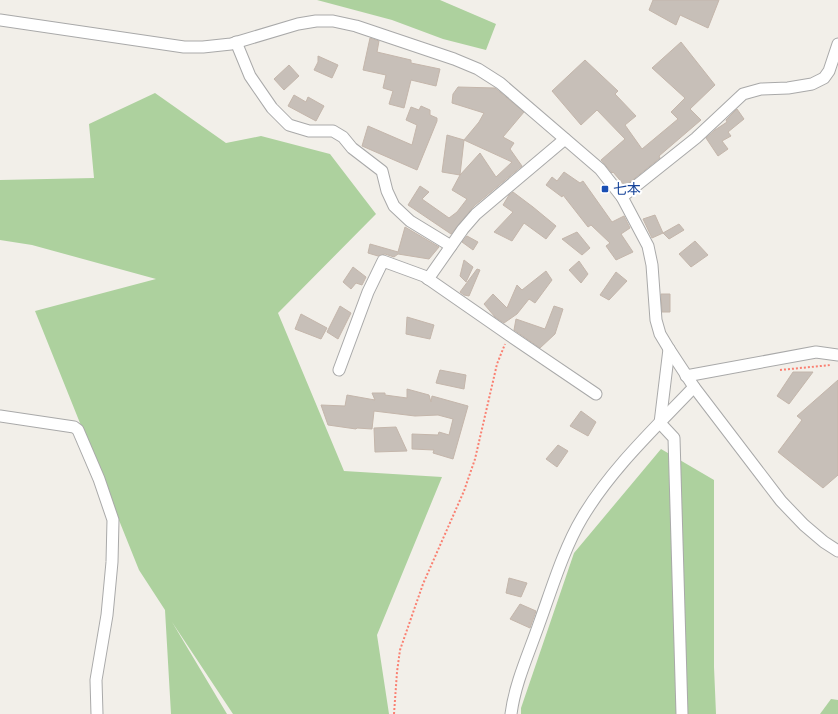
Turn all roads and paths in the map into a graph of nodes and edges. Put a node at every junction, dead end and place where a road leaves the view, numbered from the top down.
1 (0, 20) edge
2 (236, 42) junction
3 (838, 44) edge
4 (565, 139) junction
5 (622, 197) junction
6 (451, 246) junction
7 (428, 279) junction
8 (508, 335) junction
9 (669, 349) junction
10 (838, 355) edge
11 (831, 365) dead end
12 (339, 370) dead end
13 (774, 371) dead end
14 (686, 376) junction
15 (694, 387) junction
16 (596, 394) dead end
17 (0, 416) edge
18 (660, 423) junction
19 (838, 551) edge
20 (97, 714) edge
21 (394, 714) edge
22 (512, 714) edge
23 (682, 714) edge

1 - 2 street
2 - 4 street
2 - 6 street
3 - 5 street
4 - 5 street
4 - 6 street
5 - 9 street
6 - 7 street
7 - 8 street
7 - 12 street
8 - 16 street
8 - 21 path
9 - 14 street
9 - 18 street
10 - 14 street
11 - 13 path
14 - 15 street
15 - 18 street
15 - 19 street
17 - 20 street
18 - 22 street
18 - 23 street

